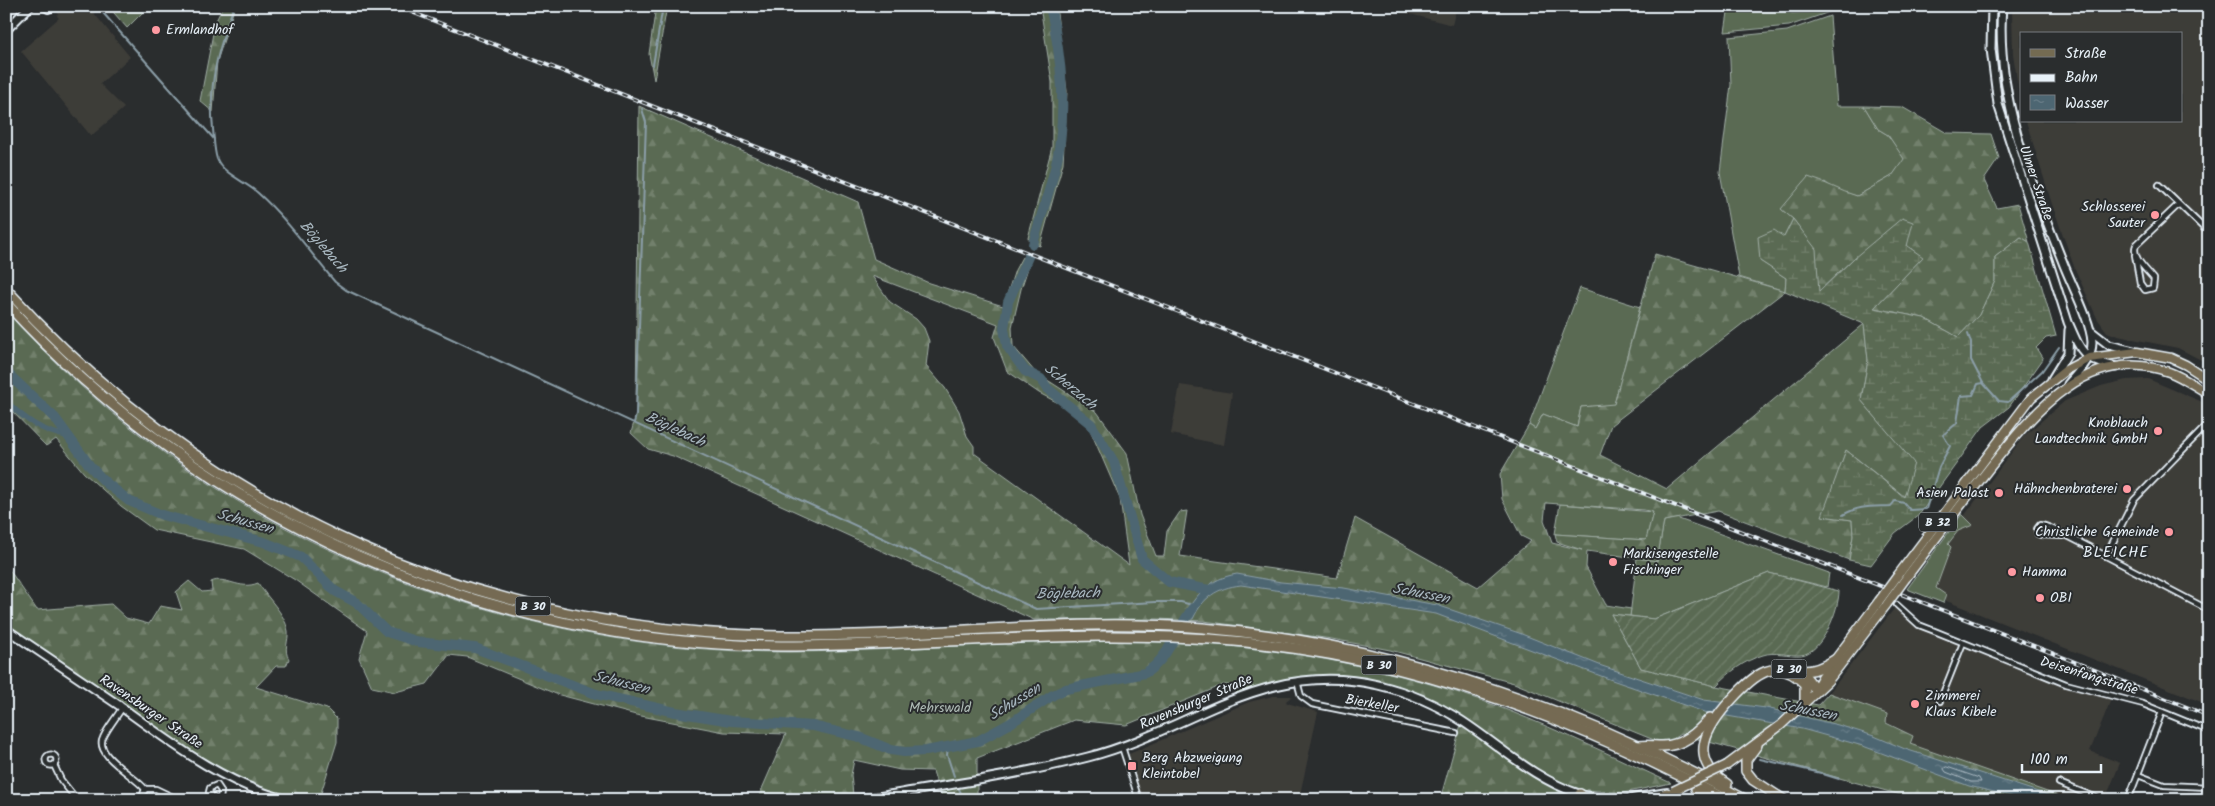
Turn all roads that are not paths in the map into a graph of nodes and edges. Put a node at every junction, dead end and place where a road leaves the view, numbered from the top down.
1 (30, 6) edge
2 (42, 6) edge
3 (57, 6) edge
4 (1992, 6) edge
5 (2002, 6) edge
6 (6, 30) edge
7 (2159, 185) dead end
8 (2178, 204) junction
9 (2209, 233) edge
10 (2135, 255) junction
11 (6, 289) edge
12 (6, 303) edge
13 (2068, 322) junction
14 (2091, 331) junction
15 (2137, 352) junction
16 (2089, 358) junction
17 (2117, 367) junction
18 (2209, 380) edge
19 (2050, 381) junction
20 (2068, 384) junction
21 (2209, 394) edge
22 (2209, 423) edge
23 (2064, 536) junction
24 (2106, 556) junction
25 (1897, 605) dead end
26 (2209, 610) edge
27 (6, 629) edge
28 (1154, 630) junction
29 (1963, 642) junction
30 (1836, 659) junction
31 (1802, 672) junction
32 (1298, 681) junction
33 (1746, 682) junction
34 (1816, 690) junction
35 (1940, 700) dead end
36 (1806, 702) junction
37 (122, 708) junction
38 (2162, 712) junction
39 (2209, 731) edge
40 (1456, 733) dead end
41 (1757, 745) junction
42 (1637, 746) junction
43 (1122, 747) junction
44 (54, 765) dead end
45 (2138, 775) junction
46 (1681, 776) junction
47 (2059, 783) dead end
48 (2209, 787) edge
49 (145, 788) junction
50 (1670, 792) junction
51 (1584, 797) edge
52 (878, 798) edge
53 (77, 800) edge
54 (142, 800) edge
55 (179, 800) edge
56 (215, 800) edge
57 (220, 800) edge
58 (289, 800) edge
59 (849, 800) edge
60 (1139, 800) edge
61 (1618, 800) edge
62 (1623, 800) edge
63 (1655, 800) edge
64 (1709, 800) edge
65 (1727, 800) edge
66 (1746, 800) edge
67 (1784, 800) edge
68 (1907, 800) edge
69 (1915, 800) edge
70 (2102, 800) edge
71 (2128, 800) edge

1 - 6 main road
2 - 3 street
4 - 13 main road, Ulmer Straße
5 - 14 main road, Ulmer Straße
7 - 8 street
8 - 9 street
8 - 10 street
10 - 10 street
11 - 28 highway, B 30
12 - 28 highway, B 30
13 - 16 main road, Ulmer Straße
13 - 19 main road
14 - 15 main road
14 - 16 main road, Ulmer Straße
15 - 16 main road, B 32
15 - 18 main road, B 32
16 - 17 main road
16 - 19 main road, B 32
16 - 20 main road
17 - 20 main road, B 32
17 - 21 main road, B 32
19 - 30 main road, B 32, bridge
20 - 34 main road, B 32, bridge
22 - 24 street
23 - 23 street
23 - 24 street
24 - 26 street
25 - 29 street, Deisenfangstraße
27 - 37 main road, Ravensburger Straße
28 - 42 highway, B 30
28 - 46 highway, B 30
29 - 35 street
29 - 38 street, Deisenfangstraße
30 - 31 highway, B 30
30 - 34 main road, B 32
31 - 33 highway, B 30
31 - 34 highway, B 30
32 - 40 street, Bierkeller
32 - 43 main road, Ravensburger Straße
32 - 51 main road, Ravensburger Straße
33 - 36 highway
33 - 42 highway, B 30
33 - 66 highway
34 - 36 main road, B 32
36 - 41 main road, B 32
37 - 49 street
37 - 58 main road, Ravensburger Straße
38 - 39 street, Deisenfangstraße
38 - 45 street
41 - 50 main road, B 32, bridge
41 - 67 highway
42 - 66 highway, B 30
43 - 52 main road, Ravensburger Straße
43 - 60 street
44 - 53 street
45 - 48 street
45 - 71 street
46 - 64 highway
46 - 65 highway, B 30
47 - 70 street
49 - 54 street
49 - 55 street
50 - 62 main road
50 - 63 highway, B 32
51 - 61 main road, Ravensburger Straße
52 - 59 main road, Ravensburger Straße
56 - 57 street
68 - 69 street

